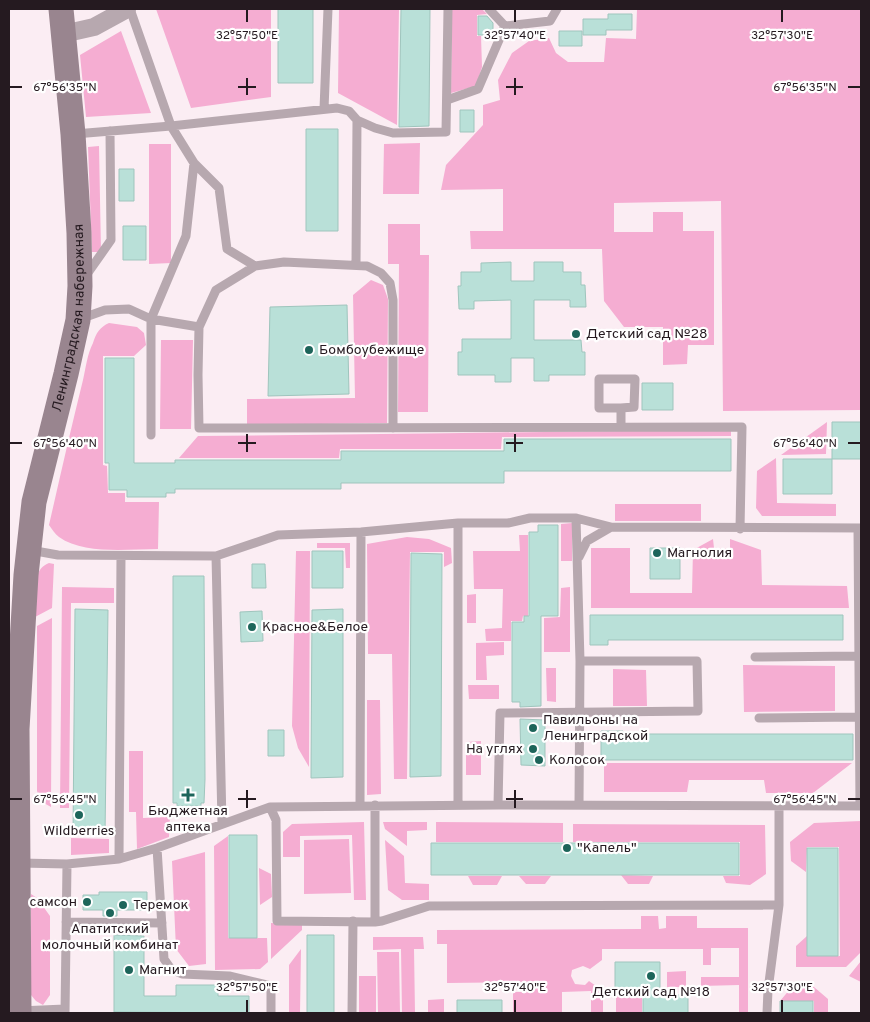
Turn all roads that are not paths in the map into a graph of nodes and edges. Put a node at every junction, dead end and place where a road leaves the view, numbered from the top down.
1 (61, 9) edge
2 (129, 9) edge
3 (328, 9) edge
4 (448, 9) edge
5 (489, 9) edge
6 (558, 9) edge
7 (505, 26) junction
8 (63, 34) junction
9 (447, 100) junction
10 (324, 109) junction
11 (357, 120) junction
12 (170, 126) junction
13 (110, 131) junction
14 (73, 134) junction
15 (194, 163) junction
16 (356, 265) junction
17 (255, 266) junction
18 (80, 286) junction
19 (151, 319) junction
20 (78, 320) junction
21 (199, 327) junction
22 (621, 408) junction
23 (621, 427) junction
24 (393, 428) junction
25 (151, 435) dead end
26 (576, 518) junction
27 (458, 523) junction
28 (611, 527) junction
29 (860, 528) edge
30 (740, 529) junction
31 (361, 532) junction
32 (28, 550) junction
33 (121, 556) junction
34 (216, 556) junction
35 (577, 562) junction
36 (858, 656) junction
37 (755, 657) dead end
38 (580, 661) junction
39 (580, 712) junction
40 (859, 717) junction
41 (759, 718) dead end
42 (498, 804) junction
43 (579, 804) junction
44 (360, 805) junction
45 (376, 805) junction
46 (458, 805) junction
47 (780, 806) junction
48 (861, 806) edge
49 (270, 807) junction
50 (222, 824) junction
51 (158, 848) junction
52 (119, 859) junction
53 (18, 862) junction
54 (67, 864) junction
55 (779, 905) junction
56 (353, 921) junction
57 (66, 922) junction
58 (375, 922) junction
59 (162, 923) junction
60 (65, 1011) edge
61 (19, 1012) edge
62 (271, 1013) edge
63 (352, 1013) edge
64 (767, 1013) edge

1 - 8 main road, Ленинградская набережная
2 - 8 street
2 - 12 lane
3 - 10 lane
4 - 9 lane
5 - 7 lane
6 - 7 lane
7 - 9 lane
8 - 14 main road, Ленинградская набережная
9 - 11 lane
10 - 11 lane
10 - 12 lane
11 - 16 lane
12 - 13 lane
12 - 15 lane
13 - 14 lane
13 - 18 lane
14 - 18 main road, Ленинградская набережная
15 - 17 lane
15 - 19 lane
16 - 17 lane
16 - 24 lane
17 - 21 lane
18 - 20 main road, Ленинградская набережная
19 - 20 lane
19 - 21 lane
19 - 25 lane
20 - 32 main road, Ленинградская набережная
21 - 24 lane
22 - 22 lane
22 - 23 lane
23 - 24 lane
23 - 30 lane
26 - 27 lane
26 - 28 lane
26 - 35 lane
27 - 31 lane
27 - 46 lane
28 - 30 lane
28 - 35 lane
29 - 30 lane
29 - 36 lane
31 - 34 lane
31 - 44 lane
32 - 33 lane
32 - 53 main road, Ленинградская набережная
33 - 34 lane
33 - 52 lane
34 - 50 lane
35 - 38 lane
36 - 37 lane
36 - 40 lane
38 - 39 lane
38 - 39 lane
39 - 42 lane
39 - 43 lane
40 - 41 lane
40 - 48 lane
42 - 43 lane
42 - 46 lane
43 - 47 lane
44 - 45 lane
44 - 49 lane
45 - 46 lane
45 - 58 lane
47 - 48 lane
47 - 55 lane
49 - 50 lane
49 - 56 lane
50 - 51 lane
51 - 52 lane
51 - 59 lane
52 - 54 lane
53 - 54 lane
53 - 61 main road, Ленинградская набережная
54 - 57 lane
55 - 58 lane
55 - 64 lane
56 - 58 lane
56 - 63 lane
57 - 59 lane
57 - 60 lane
59 - 62 lane
60 - 61 lane

